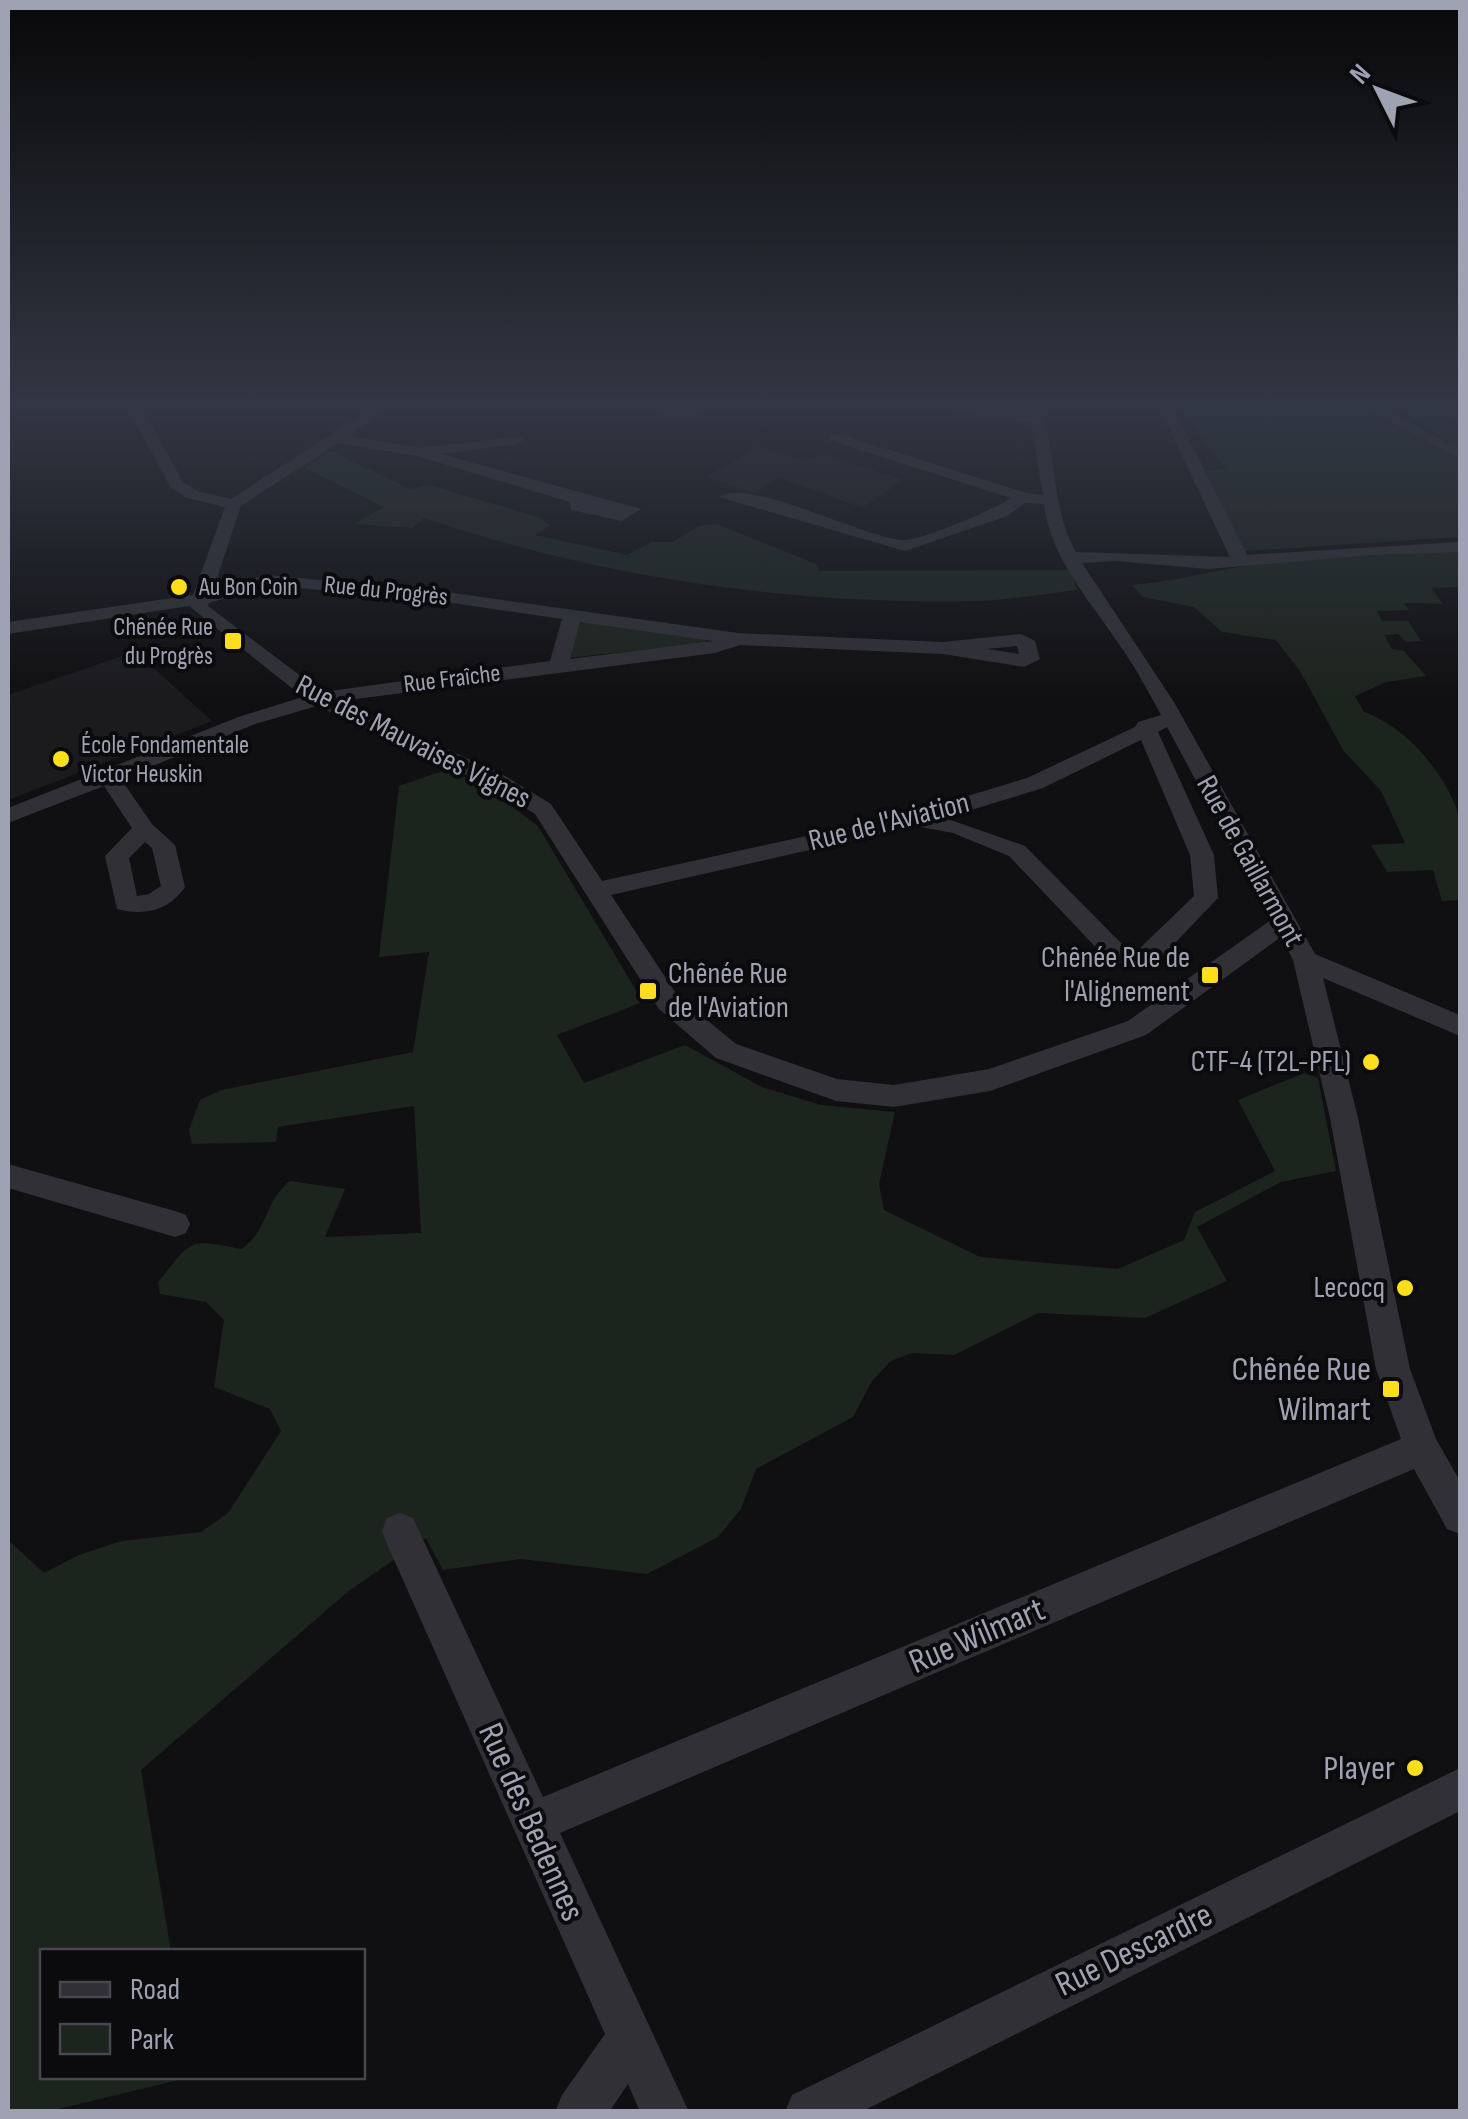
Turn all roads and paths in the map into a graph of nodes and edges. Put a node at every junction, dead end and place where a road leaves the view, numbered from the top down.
1 (224, 502) edge
2 (237, 502) edge
3 (754, 502) edge
4 (1016, 502) edge
5 (1052, 502) edge
6 (1212, 502) edge
7 (234, 504) junction
8 (1460, 548) edge
9 (1068, 558) junction
10 (1241, 562) junction
11 (202, 599) junction
12 (573, 615) junction
13 (8, 628) edge
14 (738, 639) junction
15 (943, 648) dead end
16 (558, 666) junction
17 (318, 700) junction
18 (1170, 718) junction
19 (1146, 726) junction
20 (108, 776) junction
21 (8, 816) edge
22 (915, 819) junction
23 (144, 829) dead end
24 (596, 890) junction
25 (1284, 923) junction
26 (1306, 960) junction
27 (1460, 1026) edge
28 (8, 1176) edge
29 (176, 1224) dead end
30 (1422, 1448) junction
31 (1460, 1516) edge
32 (400, 1531) dead end
33 (1460, 1790) edge
34 (531, 1824) junction
35 (630, 2040) junction
36 (579, 2112) edge
37 (665, 2112) edge
38 (808, 2112) edge

1 - 7 street
2 - 7 street
3 - 4 street
5 - 9 street, Rue de Gaillarmont
6 - 10 street
7 - 11 street
8 - 10 street
9 - 10 street
9 - 18 street, Rue de Gaillarmont
11 - 12 street, Rue du Progrès
11 - 13 street
11 - 17 street, Rue des Mauvaises Vignes
12 - 14 street, Rue du Progrès
12 - 16 street
14 - 15 street
14 - 16 street, Rue Fraîche
16 - 17 street, Rue Fraîche
17 - 20 street, Rue Fraîche
17 - 24 street, Rue des Mauvaises Vignes
18 - 19 street, Rue de l'Aviation
18 - 25 street, Rue de Gaillarmont
19 - 22 street, Rue de l'Aviation
19 - 22 street
20 - 21 street, Rue Fraîche
20 - 23 street
22 - 24 street, Rue de l'Aviation
24 - 25 street, Rue des Mauvaises Vignes
25 - 26 street, Rue de Gaillarmont
26 - 27 street
26 - 30 street, Rue de Gaillarmont
28 - 29 street
30 - 31 street, Rue de Gaillarmont
30 - 34 street, Rue Wilmart
32 - 34 street, Rue des Bedennes
33 - 38 street, Rue Descardre
34 - 35 street, Rue des Bedennes
35 - 36 street
35 - 37 street, Rue des Bedennes

